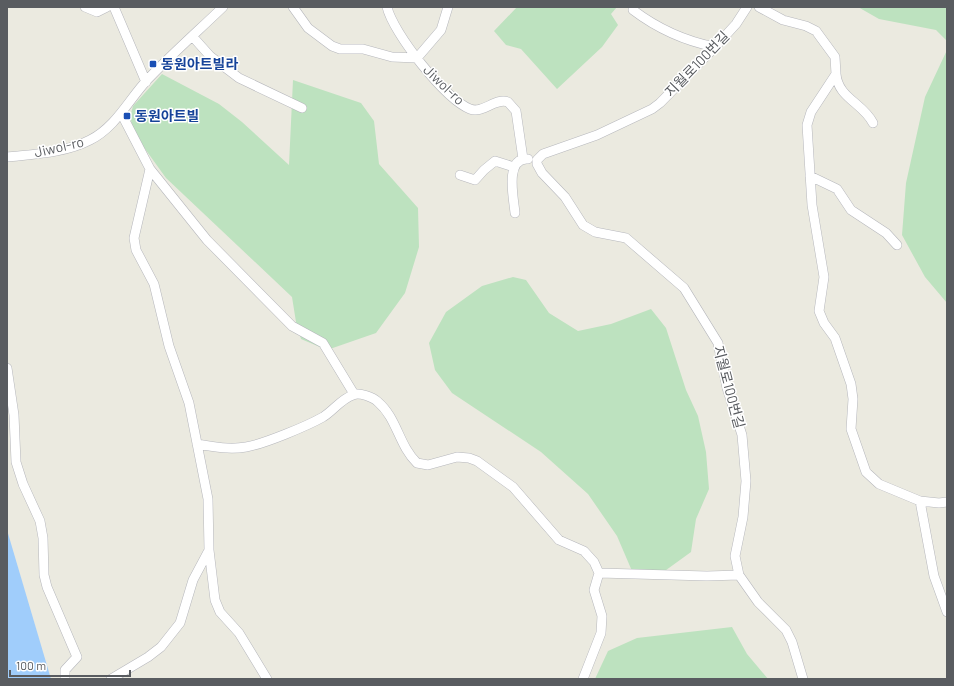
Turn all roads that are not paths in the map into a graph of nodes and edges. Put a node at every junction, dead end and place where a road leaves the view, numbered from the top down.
1 (85, 7) edge
2 (107, 7) edge
3 (114, 7) edge
4 (223, 7) edge
5 (293, 7) edge
6 (387, 7) edge
7 (448, 7) edge
8 (747, 7) edge
9 (759, 7) edge
10 (633, 10) dead end
11 (193, 37) junction
12 (715, 47) junction
13 (417, 58) junction
14 (836, 74) junction
15 (146, 82) junction
16 (302, 108) dead end
17 (121, 113) junction
18 (873, 122) dead end
19 (7, 157) edge
20 (523, 159) junction
21 (537, 160) junction
22 (514, 166) junction
23 (150, 169) junction
24 (460, 175) dead end
25 (810, 176) junction
26 (516, 213) dead end
27 (896, 245) dead end
28 (7, 368) edge
29 (354, 394) junction
30 (198, 444) junction
31 (920, 501) junction
32 (947, 502) edge
33 (209, 550) junction
34 (599, 573) junction
35 (739, 575) junction
36 (947, 612) edge
37 (65, 679) edge
38 (111, 679) edge
39 (268, 679) edge
40 (583, 679) edge
41 (803, 679) edge

1 - 2 street
3 - 15 street
4 - 11 street, Jiwol-ro
5 - 13 street, Jiwol-ro
6 - 13 street, Jiwol-ro
7 - 13 street, Jiwol-ro
8 - 12 street, 지월로100번길
9 - 14 street
10 - 12 street
11 - 15 street, Jiwol-ro
11 - 16 street
12 - 21 street, 지월로100번길
13 - 20 street, Jiwol-ro
14 - 18 street
14 - 25 street
15 - 17 street, Jiwol-ro
17 - 19 street, Jiwol-ro
17 - 23 street
20 - 21 street
20 - 22 street
21 - 35 street, 지월로100번길
22 - 24 street
22 - 26 street
23 - 29 street
23 - 30 street
25 - 27 street
25 - 31 street
28 - 37 street
29 - 30 street
29 - 34 street
30 - 33 street
31 - 32 street
31 - 36 street
33 - 38 street
33 - 39 street
34 - 35 street
34 - 40 street
35 - 41 street, 지월로100번길

